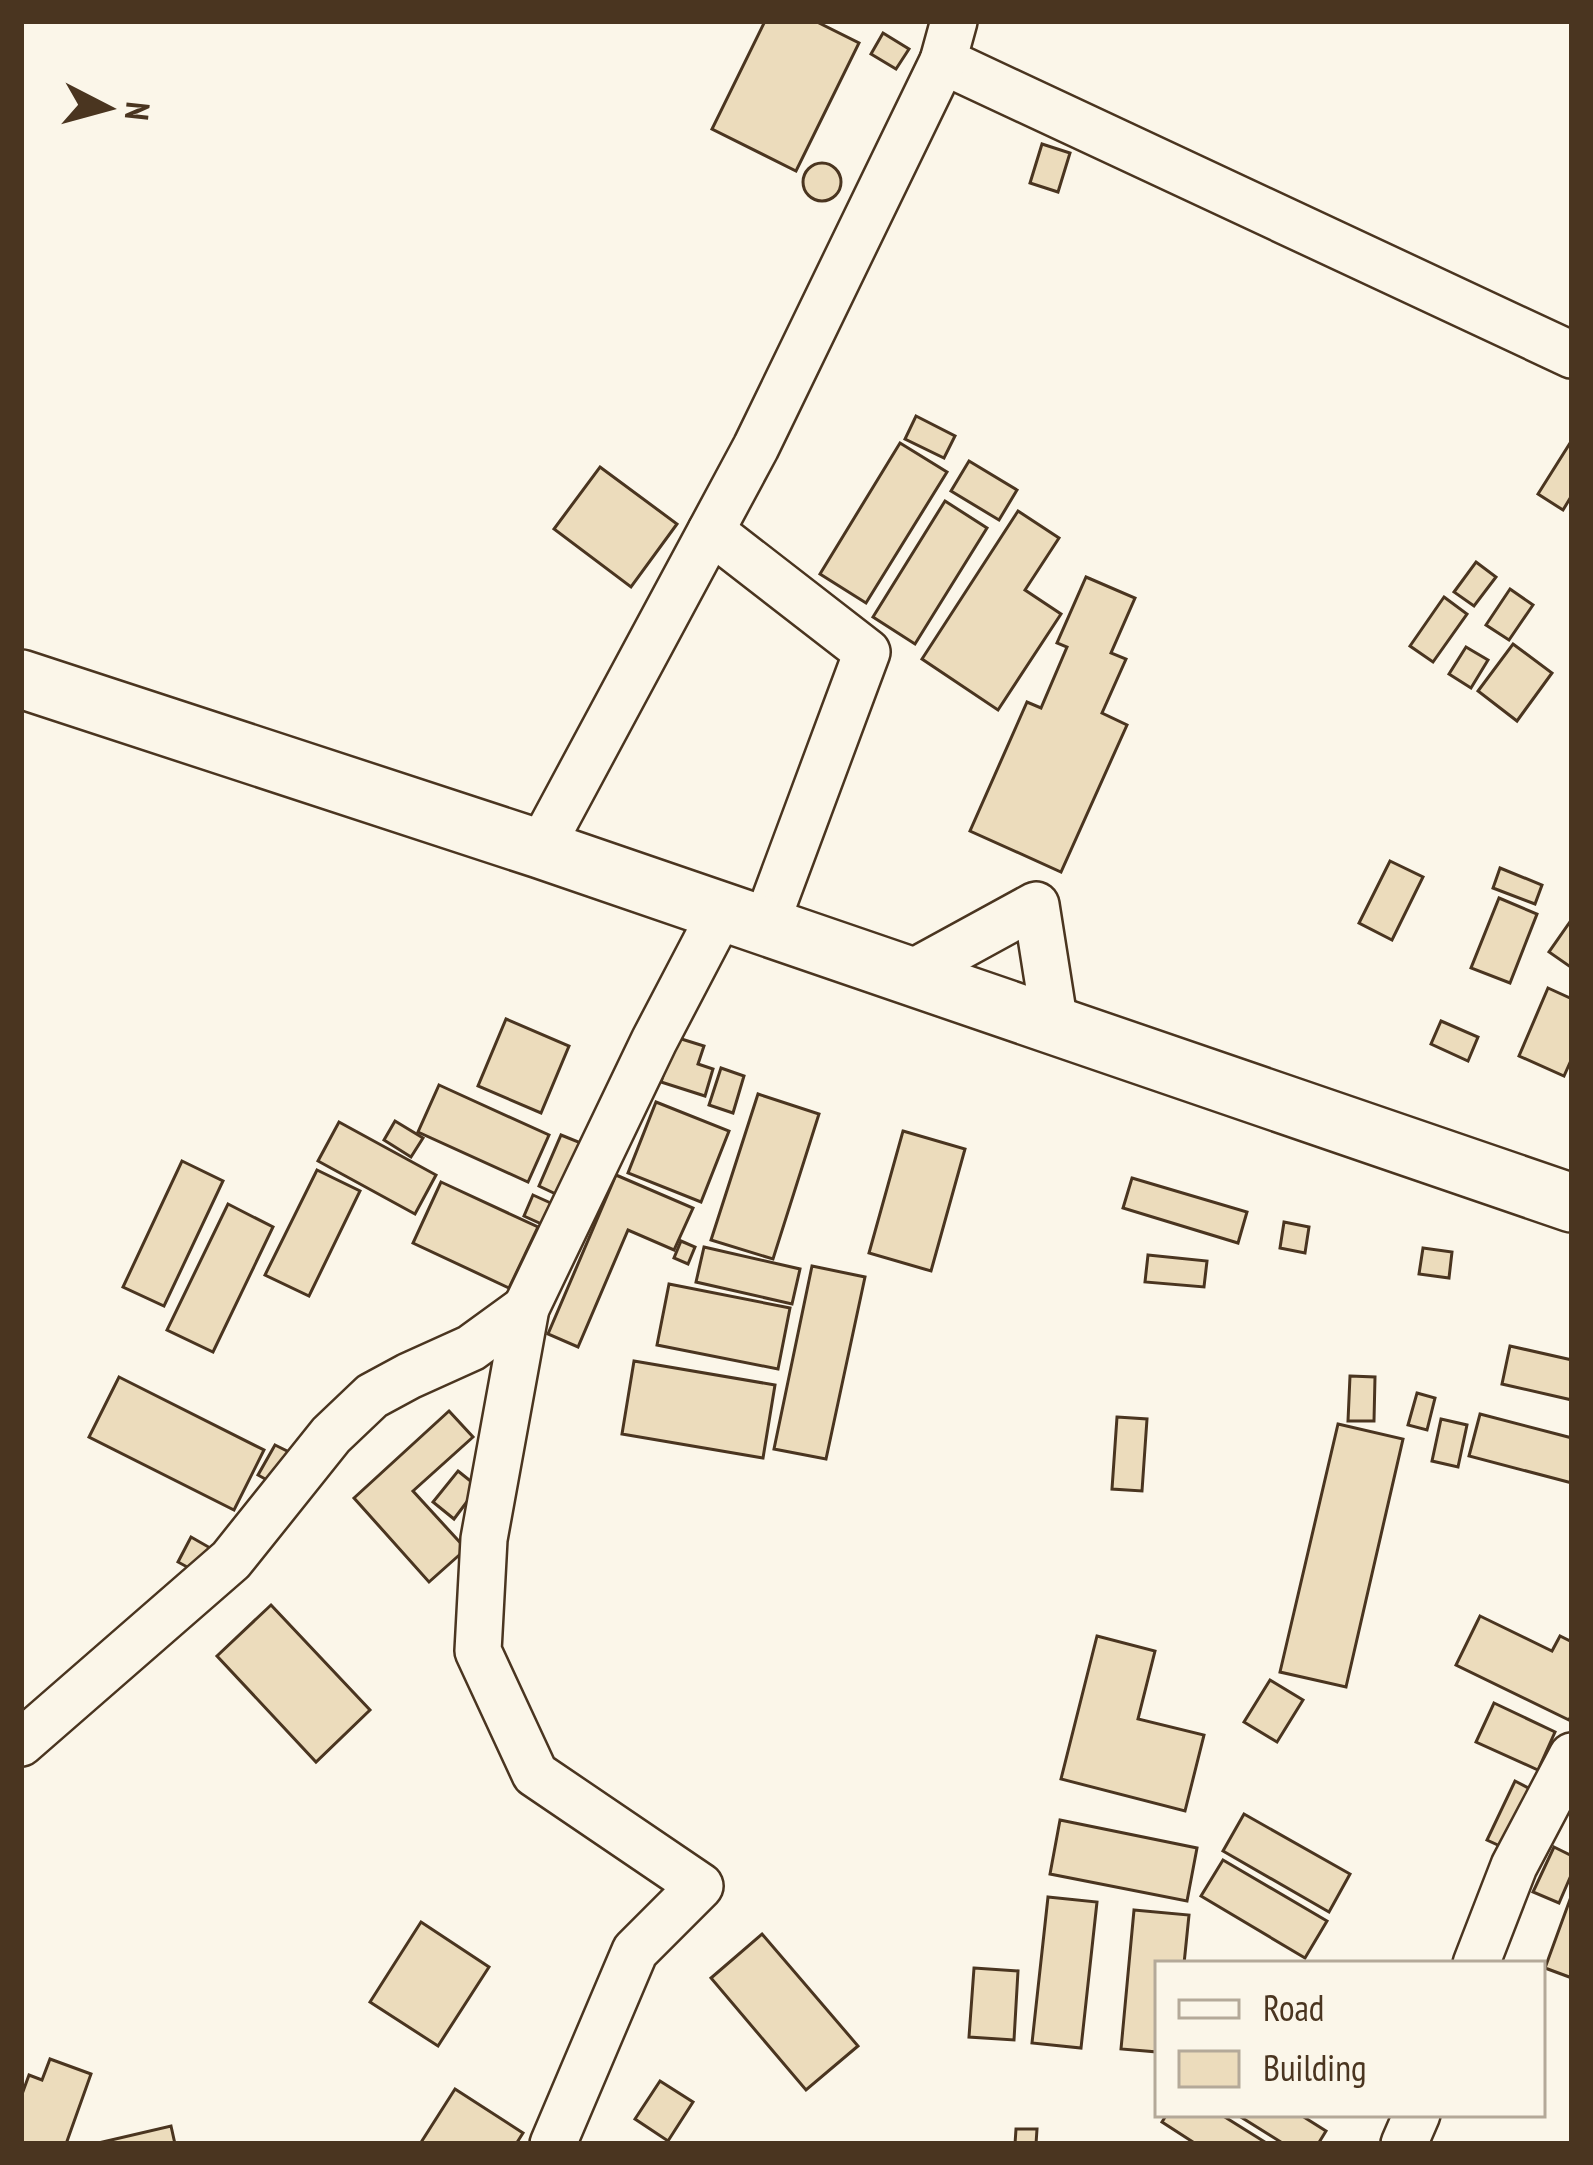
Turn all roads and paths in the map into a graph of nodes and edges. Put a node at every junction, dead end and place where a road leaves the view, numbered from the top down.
1 (948, 41) edge
2 (1572, 356) edge
3 (711, 531) junction
4 (21, 679) edge
5 (540, 849) junction
6 (744, 919) junction
7 (908, 975) junction
8 (1054, 1025) junction
9 (1572, 1203) edge
10 (526, 1308) junction
11 (21, 1743) edge
12 (1572, 1756) edge
13 (1477, 1961) edge
14 (553, 2144) edge

1 - 2 street
1 - 3 street
3 - 5 street
3 - 6 street
4 - 5 main road
5 - 6 main road
6 - 7 main road
6 - 10 street
7 - 8 main road
7 - 8 street
8 - 9 main road
10 - 11 street
10 - 14 street
12 - 13 street

